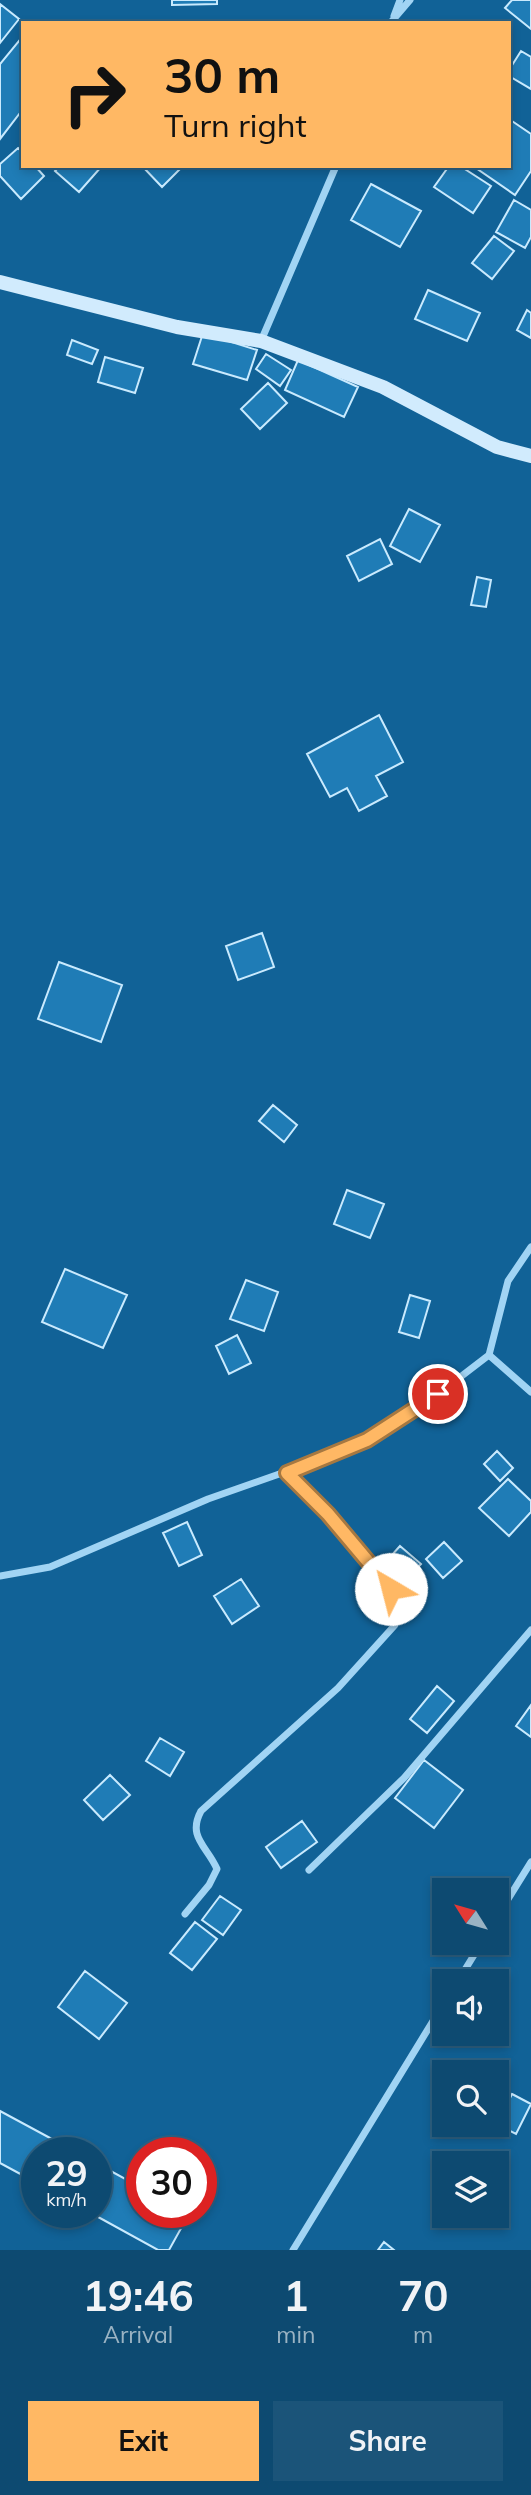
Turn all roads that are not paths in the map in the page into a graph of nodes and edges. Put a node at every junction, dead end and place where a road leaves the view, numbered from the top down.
1 (400, 0) edge
2 (410, 0) edge
3 (392, 21) edge
4 (393, 21) edge
5 (335, 168) edge
6 (0, 282) edge
7 (261, 341) junction
8 (531, 456) edge
9 (531, 1247) edge
10 (489, 1355) junction
11 (531, 1392) edge
12 (287, 1473) junction
13 (0, 1576) edge
14 (531, 1630) edge
15 (531, 1862) edge
16 (309, 1870) dead end
17 (509, 1898) edge
18 (185, 1914) dead end
19 (432, 2023) edge
20 (293, 2250) edge

1 - 3 street
2 - 4 street
5 - 7 street
6 - 7 street
7 - 8 street
9 - 10 street
10 - 11 street
10 - 12 street
12 - 13 street
12 - 18 street
14 - 16 street
15 - 17 street
19 - 20 street

